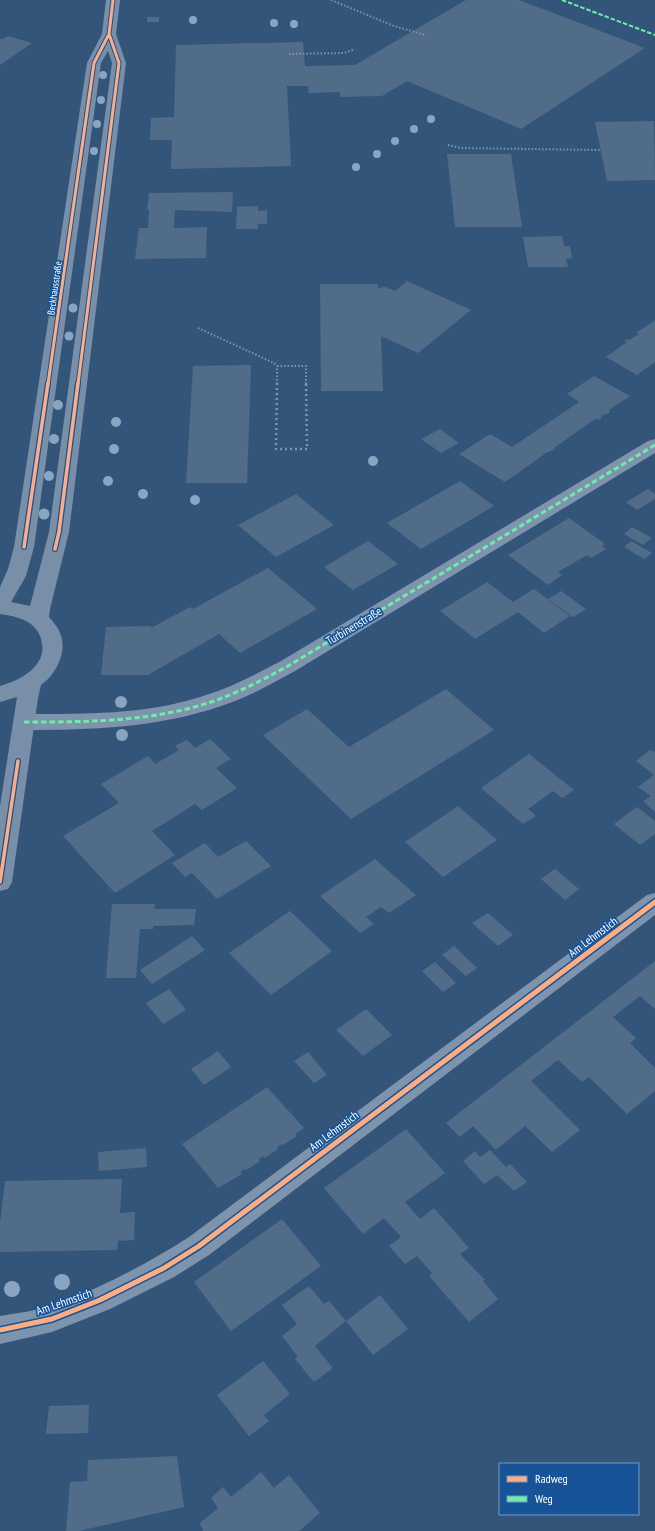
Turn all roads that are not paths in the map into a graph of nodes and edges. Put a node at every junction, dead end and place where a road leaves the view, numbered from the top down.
1 (113, 0) edge
2 (109, 34) junction
3 (655, 445) edge
4 (0, 602) edge
5 (0, 607) edge
6 (39, 620) junction
7 (31, 682) junction
8 (0, 694) edge
9 (24, 722) junction
10 (0, 882) edge
11 (655, 902) edge
12 (0, 1330) edge

1 - 2 main road, Beckhausstraße
2 - 4 main road, Beckhausstraße
2 - 6 main road, Beckhausstraße
3 - 9 street, Turbinenstraße
5 - 6 main road
6 - 7 main road
7 - 8 main road
7 - 9 main road
9 - 10 main road
11 - 12 street, Am Lehmstich

